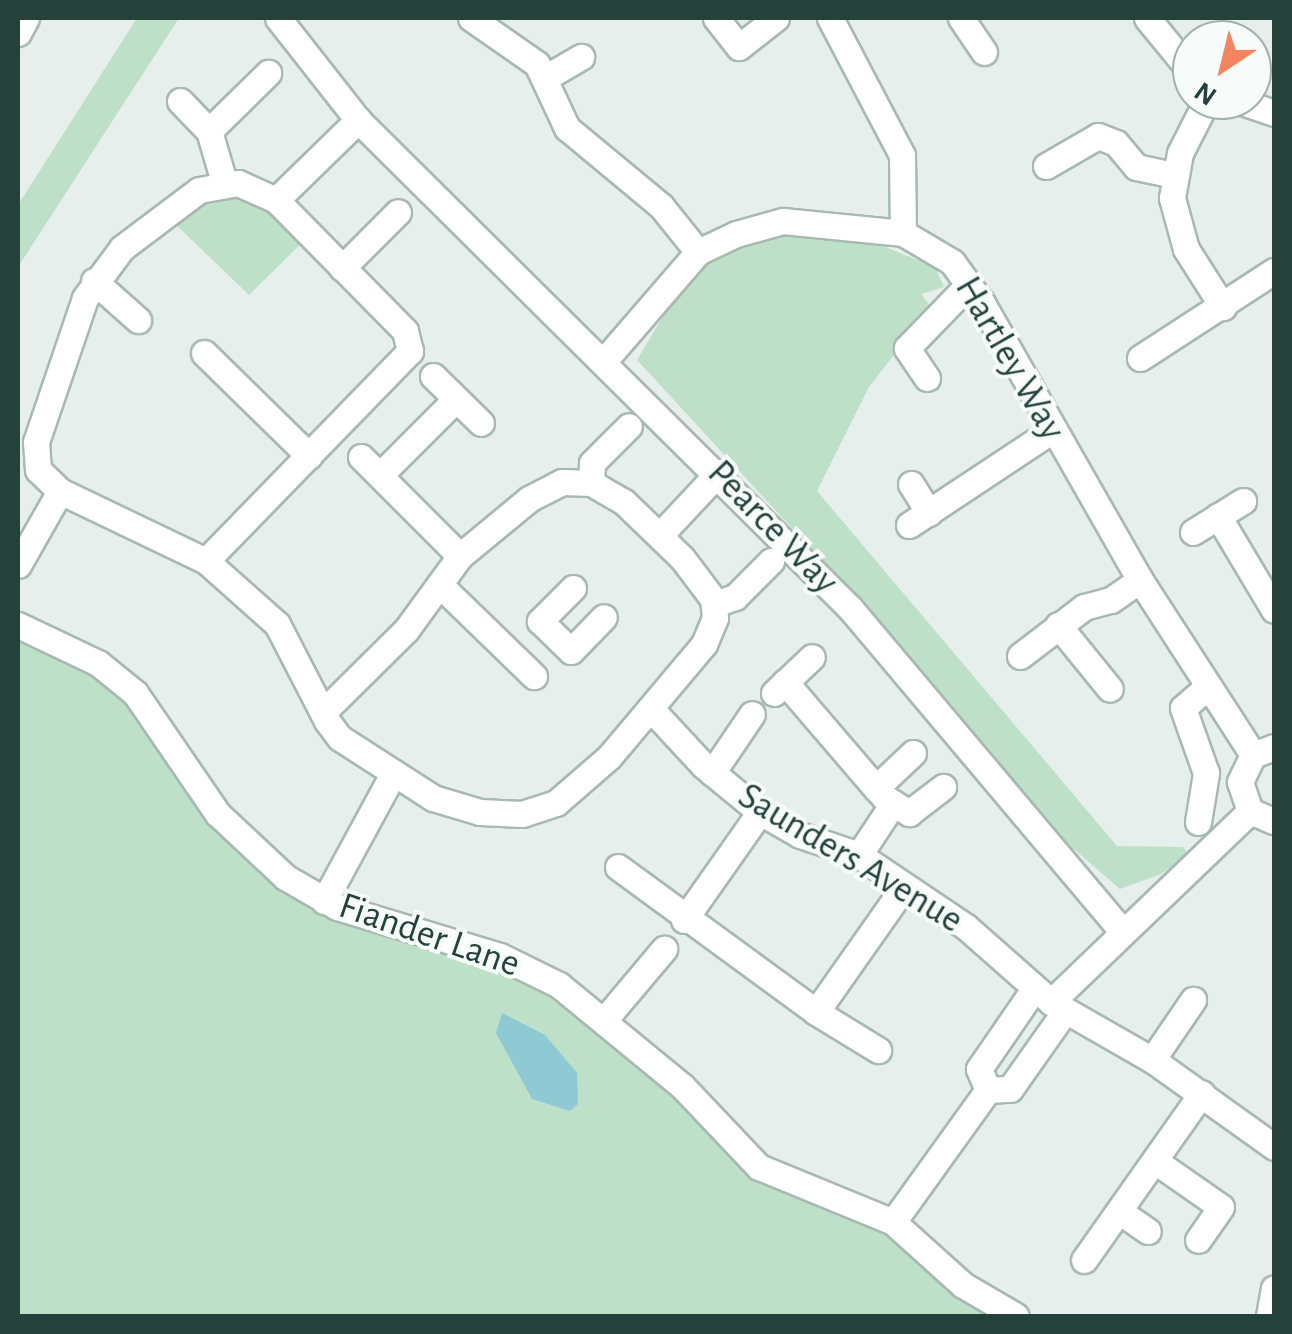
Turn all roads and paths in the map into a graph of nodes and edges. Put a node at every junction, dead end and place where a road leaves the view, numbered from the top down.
1 (278, 18) edge
2 (471, 18) edge
3 (716, 18) edge
4 (776, 18) edge
5 (830, 18) edge
6 (961, 18) edge
7 (1147, 18) edge
8 (1172, 49) edge
9 (984, 52) dead end
10 (582, 57) dead end
11 (268, 73) dead end
12 (545, 78) junction
13 (180, 101) dead end
14 (358, 120) junction
15 (1199, 120) edge
16 (210, 130) junction
17 (1046, 166) dead end
18 (1174, 174) junction
19 (224, 182) junction
20 (276, 200) junction
21 (398, 212) dead end
22 (904, 233) junction
23 (698, 252) junction
24 (342, 268) junction
25 (1274, 271) edge
26 (94, 281) junction
27 (969, 284) junction
28 (1224, 307) junction
29 (138, 320) dead end
30 (204, 352) dead end
31 (1140, 358) dead end
32 (603, 362) junction
33 (432, 376) dead end
34 (926, 378) dead end
35 (456, 399) junction
36 (481, 422) dead end
37 (629, 426) dead end
38 (1051, 431) junction
39 (26, 447) edge
40 (309, 456) junction
41 (719, 472) junction
42 (591, 483) junction
43 (911, 484) dead end
44 (60, 490) junction
45 (1243, 501) dead end
46 (1218, 516) junction
47 (1193, 532) dead end
48 (660, 535) junction
49 (460, 556) junction
50 (206, 561) junction
51 (771, 561) dead end
52 (18, 566) edge
53 (1140, 580) junction
54 (440, 585) junction
55 (573, 588) dead end
56 (714, 604) junction
57 (1274, 610) edge
58 (604, 617) dead end
59 (18, 625) edge
60 (1058, 625) junction
61 (556, 637) junction
62 (812, 656) dead end
63 (1020, 656) dead end
64 (1207, 687) junction
65 (1110, 689) dead end
66 (653, 711) junction
67 (323, 712) junction
68 (752, 714) dead end
69 (1264, 751) edge
70 (913, 753) dead end
71 (712, 773) junction
72 (392, 776) junction
73 (943, 787) dead end
74 (884, 796) junction
75 (1250, 810) junction
76 (760, 812) junction
77 (1198, 822) dead end
78 (1274, 822) edge
79 (859, 855) junction
80 (618, 867) dead end
81 (902, 888) junction
82 (324, 901) junction
83 (684, 920) junction
84 (1122, 932) junction
85 (664, 948) dead end
86 (1193, 1000) dead end
87 (1050, 1001) junction
88 (816, 1012) junction
89 (605, 1019) junction
90 (878, 1050) dead end
91 (1152, 1060) junction
92 (988, 1090) junction
93 (1202, 1093) junction
94 (1274, 1147) edge
95 (1155, 1161) junction
96 (1119, 1212) junction
97 (893, 1222) junction
98 (1148, 1230) dead end
99 (1198, 1240) dead end
100 (1084, 1260) dead end
101 (1274, 1288) edge
102 (1016, 1316) edge
103 (1268, 1316) edge

1 - 14 street, Pearce Way
2 - 12 street
3 - 4 street
5 - 22 street
6 - 9 street
7 - 8 street
10 - 12 street
11 - 16 street
12 - 23 street
13 - 16 street
14 - 20 street
14 - 32 street, Pearce Way
15 - 18 street
16 - 19 street
17 - 18 street
18 - 28 street
19 - 20 street
19 - 26 street
20 - 24 street
21 - 24 street
22 - 23 street, Hartley Way
22 - 27 street, Hartley Way
23 - 32 street, Hartley Way
24 - 40 street
25 - 28 street
26 - 29 street
26 - 39 street
27 - 34 street
27 - 38 street, Hartley Way
28 - 31 street
30 - 40 street
32 - 41 street, Pearce Way
33 - 35 street
35 - 36 street
35 - 49 street
37 - 42 street
38 - 43 street
38 - 53 street, Hartley Way
39 - 44 street
40 - 50 street
41 - 48 street
41 - 84 street, Pearce Way
42 - 48 street
42 - 49 street
44 - 50 street
44 - 52 street
45 - 46 street
46 - 47 street
46 - 57 street
48 - 56 street
49 - 54 street
50 - 67 street
51 - 56 street
53 - 60 street
53 - 64 street, Hartley Way
54 - 61 street
54 - 67 street
55 - 61 street
56 - 66 street
58 - 61 street
59 - 82 street, Fiander Lane
60 - 63 street
60 - 65 street
62 - 74 street
64 - 69 street, Hartley Way
64 - 77 street
66 - 71 street, Saunders Avenue
66 - 72 street
67 - 72 street
68 - 71 street
69 - 75 street
70 - 74 street
71 - 76 street, Saunders Avenue
72 - 82 street
73 - 74 street
74 - 79 street
75 - 78 street
75 - 84 street
76 - 79 street, Saunders Avenue
76 - 83 street
79 - 81 street, Saunders Avenue
80 - 83 street
81 - 87 street, Saunders Avenue
81 - 88 street
82 - 89 street, Fiander Lane
83 - 88 street
84 - 87 street
85 - 89 street
86 - 91 street
87 - 91 street, Saunders Avenue
87 - 92 street
87 - 92 street
88 - 90 street
89 - 97 street, Fiander Lane
91 - 93 street, Saunders Avenue
92 - 97 street
93 - 94 street, Saunders Avenue
93 - 95 street
95 - 96 street
95 - 99 street
96 - 98 street
96 - 100 street
97 - 102 street, Fiander Lane
101 - 103 street

